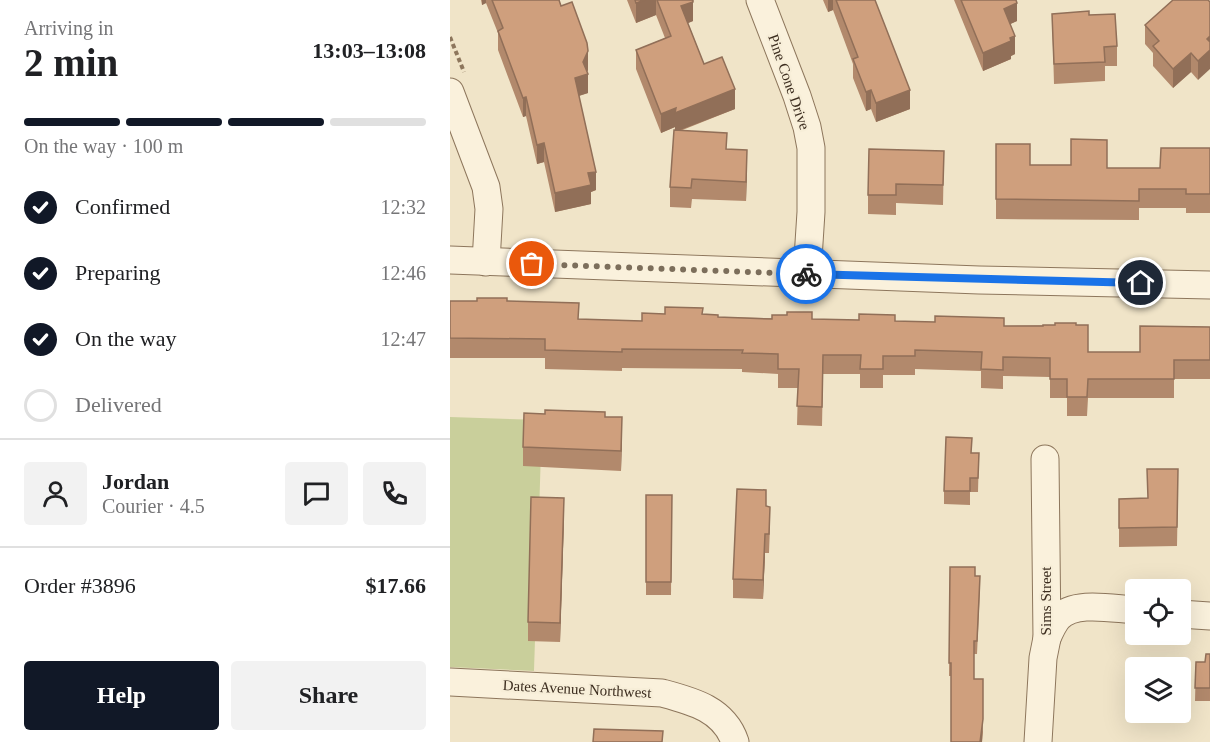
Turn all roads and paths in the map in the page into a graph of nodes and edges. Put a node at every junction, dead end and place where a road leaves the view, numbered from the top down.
1 (760, 0) edge
2 (450, 37) edge
3 (458, 86) edge
4 (450, 260) edge
5 (486, 262) junction
6 (807, 274) junction
7 (1210, 285) edge
8 (1045, 459) dead end
9 (1125, 610) edge
10 (1191, 615) edge
11 (1210, 616) edge
12 (1047, 638) junction
13 (450, 682) edge
14 (735, 742) edge
15 (1038, 742) edge

1 - 6 street, Pine Cone Drive
2 - 3 path
3 - 5 street
4 - 5 street
5 - 6 street
6 - 7 street
8 - 12 street, Sims Street
9 - 12 street
10 - 11 street
12 - 15 street, Sims Street
13 - 14 street, Dates Avenue Northwest

